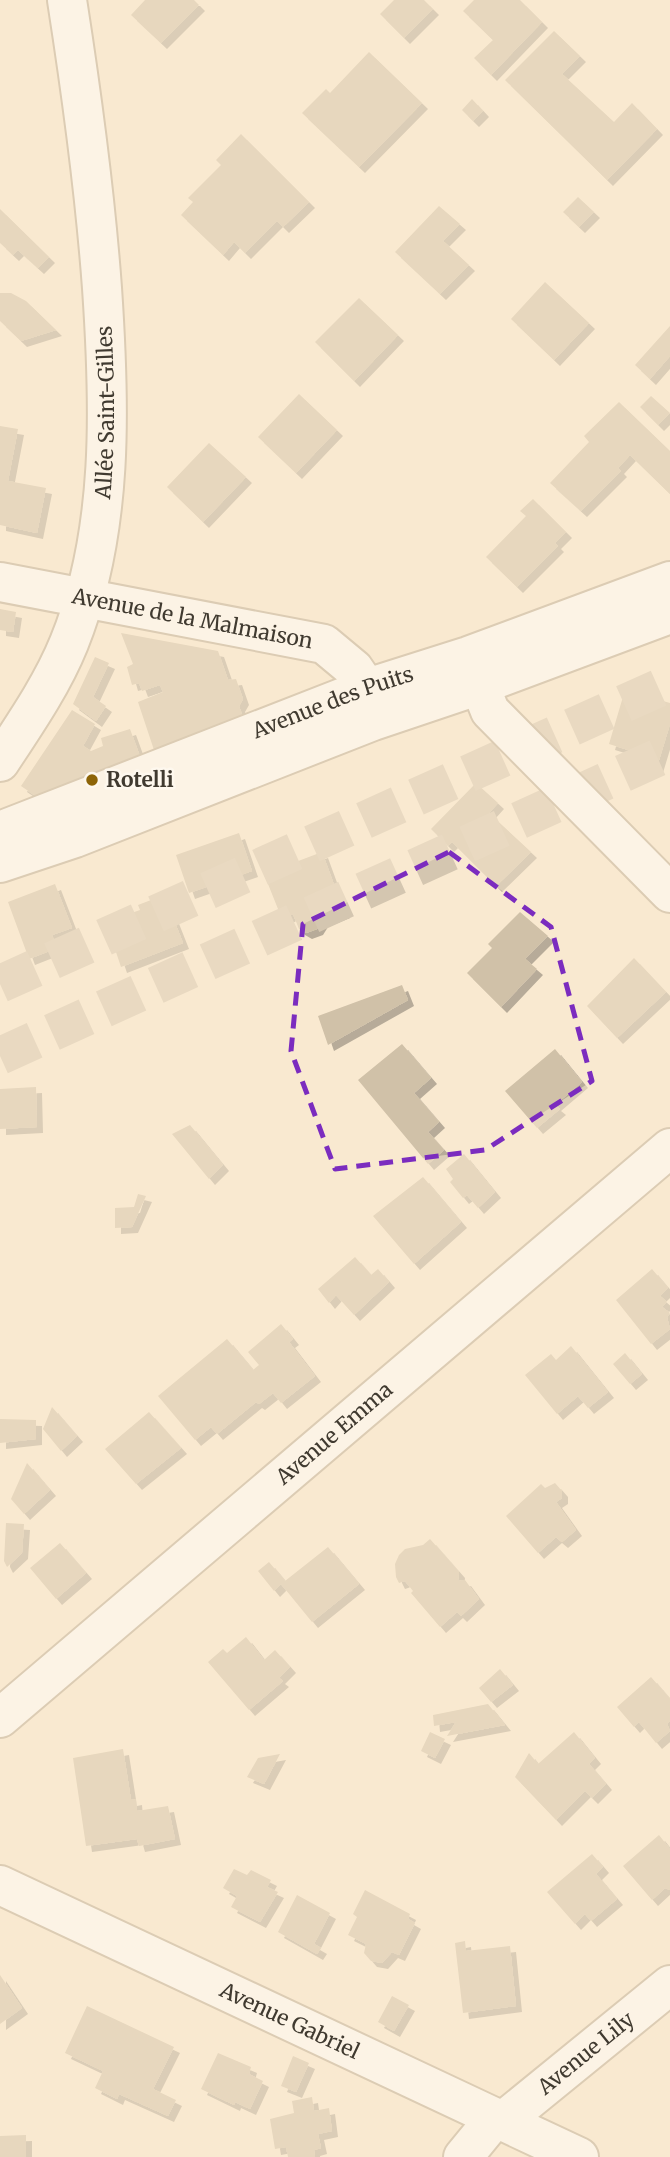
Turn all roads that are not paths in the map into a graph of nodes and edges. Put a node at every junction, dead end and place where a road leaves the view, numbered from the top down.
1 (67, 0) edge
2 (670, 581) edge
3 (0, 582) edge
4 (84, 600) junction
5 (670, 614) edge
6 (474, 671) junction
7 (367, 688) junction
8 (0, 762) edge
9 (160, 787) junction
10 (0, 831) edge
11 (0, 863) edge
12 (670, 893) edge
13 (670, 1148) edge
14 (0, 1718) edge
15 (0, 1885) edge
16 (670, 1985) edge
17 (499, 2119) junction
18 (463, 2157) edge
19 (579, 2157) edge

1 - 4 street, Allée Saint-Gilles
2 - 6 street, Avenue des Puits
3 - 4 street, Avenue de la Malmaison
4 - 7 street, Avenue de la Malmaison
4 - 8 street, Allée Saint-Gilles
5 - 6 street, Avenue des Puits
6 - 7 street, Avenue des Puits
6 - 9 street, Avenue des Puits
6 - 12 street
7 - 9 street, Avenue des Puits
9 - 10 street, Avenue des Puits
9 - 11 street, Avenue des Puits
13 - 14 street, Avenue Emma
15 - 17 street, Avenue Gabriel
16 - 17 street, Avenue Lily
17 - 18 street, Avenue Lily
17 - 19 street, Avenue Gabriel

